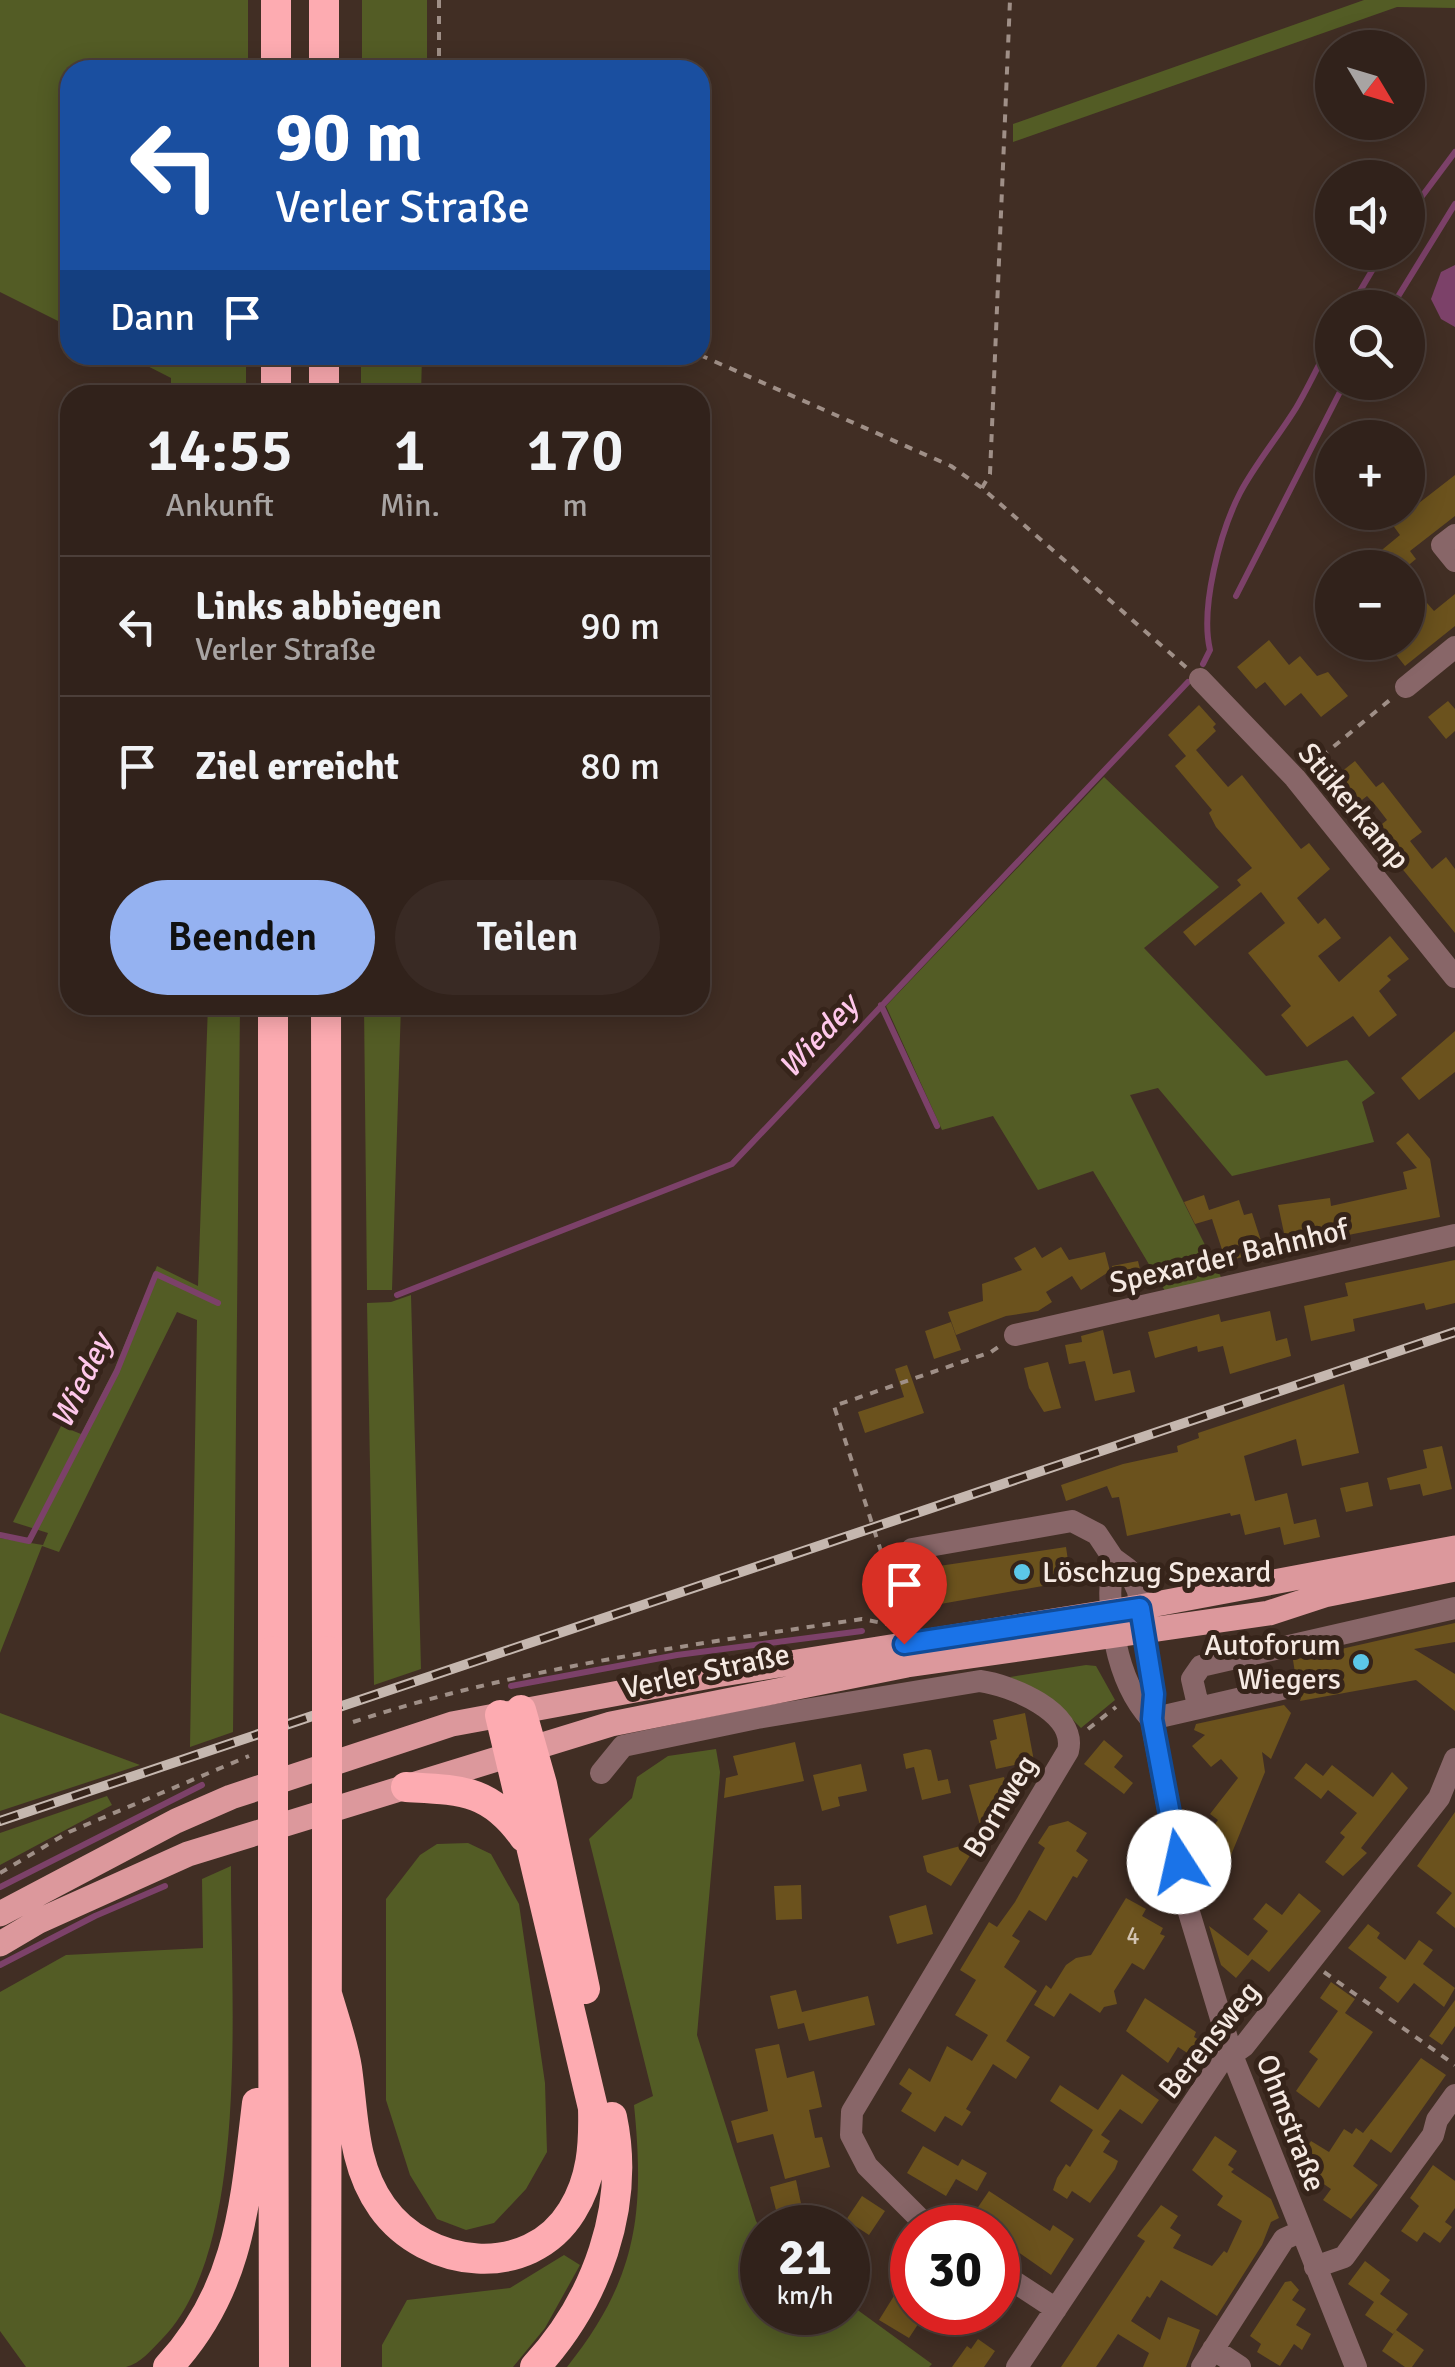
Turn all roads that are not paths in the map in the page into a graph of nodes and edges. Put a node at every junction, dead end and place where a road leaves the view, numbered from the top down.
1 (276, 0) edge
2 (324, 0) edge
3 (276, 60) edge
4 (324, 60) edge
5 (1455, 535) edge
6 (1455, 561) edge
7 (1455, 647) edge
8 (1200, 680) road end
9 (1406, 687) road end
10 (1455, 977) edge
11 (273, 1015) edge
12 (326, 1015) edge
13 (1455, 1235) edge
14 (1015, 1335) road end
15 (1455, 1548) edge
16 (912, 1549) dead end
17 (1113, 1558) junction
18 (1455, 1569) edge
19 (1455, 1608) edge
20 (1142, 1620) junction
21 (1114, 1624) junction
22 (1290, 1687) dead end
23 (1198, 1705) junction
24 (510, 1712) junction
25 (1152, 1719) junction
26 (520, 1750) junction
27 (1453, 1769) edge
28 (601, 1773) dead end
29 (406, 1787) junction
30 (528, 1843) junction
31 (0, 1914) edge
32 (0, 1944) edge
33 (272, 1966) junction
34 (327, 1994) junction
35 (1232, 2055) junction
36 (1455, 2095) edge
37 (906, 2205) edge
38 (1302, 2231) junction
39 (1315, 2266) junction
40 (1020, 2286) edge
41 (1056, 2309) junction
42 (1208, 2358) edge
43 (168, 2367) edge
44 (274, 2367) edge
45 (326, 2367) edge
46 (535, 2367) edge
47 (1017, 2367) edge
48 (1240, 2367) edge
49 (1356, 2367) edge

1 - 3 highway
2 - 4 highway
5 - 6 street
7 - 9 street
8 - 10 street, Stükerkamp
11 - 33 highway, bridge
12 - 34 highway, bridge
13 - 14 street, Spexarder Bahnhof
15 - 20 main road, Verler Straße
16 - 17 street, Ohmstraße
17 - 20 street, Ohmstraße
17 - 21 street, Ohmstraße
18 - 20 main road, Verler Straße
19 - 23 street
20 - 21 main road, Verler Straße
20 - 25 street, Ohmstraße
21 - 24 main road, Verler Straße
21 - 25 street, Ohmstraße
21 - 26 main road, Verler Straße
22 - 23 street
23 - 25 street
24 - 26 highway
24 - 31 main road, Verler Straße
25 - 35 street, Ohmstraße
26 - 29 main road, Verler Straße
26 - 30 highway
26 - 46 highway
27 - 35 street, Berensweg
28 - 37 street, Bornweg
29 - 30 highway
29 - 32 main road, Verler Straße
30 - 34 highway
33 - 43 highway
33 - 44 highway
34 - 45 highway
35 - 38 street, Ohmstraße
35 - 41 street, Berensweg
36 - 39 street
38 - 39 street, Ohmstraße
38 - 42 street
39 - 49 street, Ohmstraße
40 - 41 street
41 - 47 street, Berensweg
42 - 48 street

